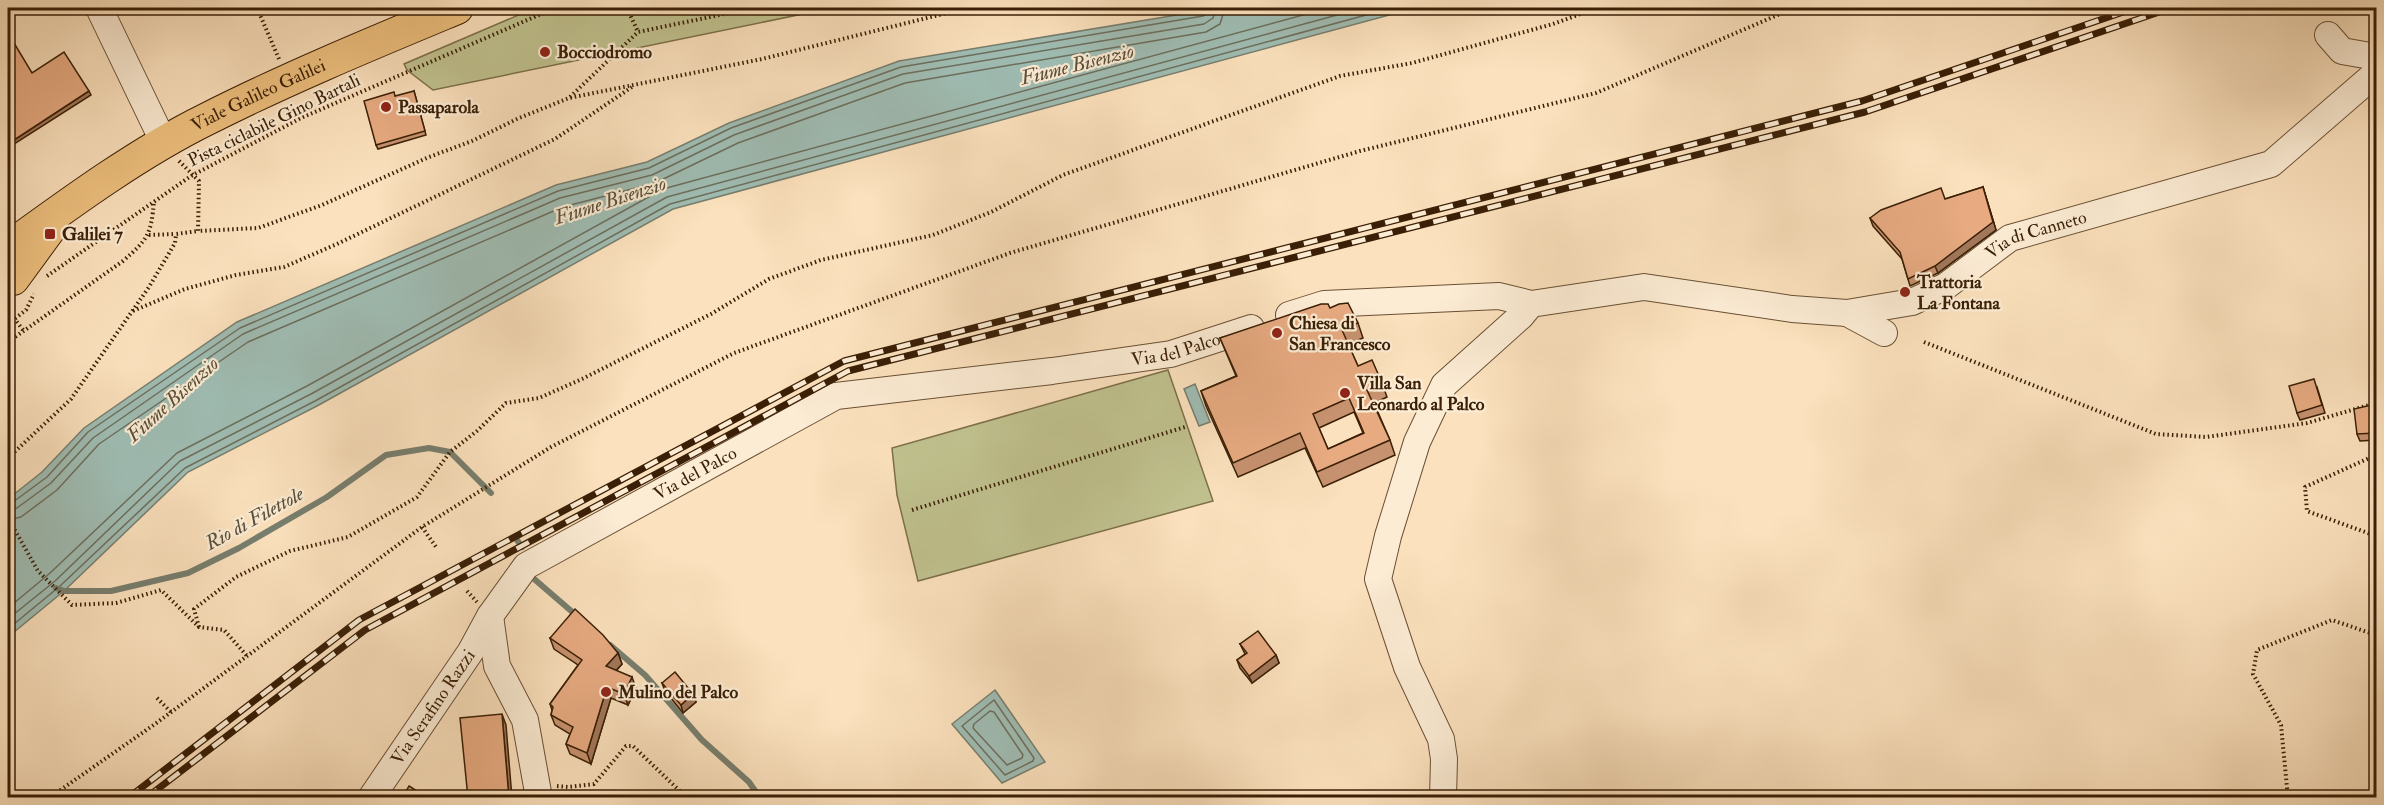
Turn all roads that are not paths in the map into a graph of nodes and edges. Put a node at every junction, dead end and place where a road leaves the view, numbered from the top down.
1 (99, 8) edge
2 (457, 8) edge
3 (2328, 35) dead end
4 (2376, 57) edge
5 (2376, 73) edge
6 (164, 143) junction
7 (70, 203) junction
8 (8, 248) edge
9 (20, 287) edge
10 (1531, 304) junction
11 (1847, 313) junction
12 (1884, 333) dead end
13 (490, 616) junction
14 (471, 651) junction
15 (497, 666) junction
16 (538, 791) edge
17 (371, 798) edge
18 (1443, 798) edge

1 - 6 street
2 - 6 main road, Viale Galileo Galilei
3 - 4 street
5 - 11 street, Via di Canneto
6 - 7 main road, Viale Galileo Galilei
7 - 8 main road, Viale Galileo Galilei
7 - 9 main road, Viale Galileo Galilei
10 - 11 street, Via di Canneto
10 - 13 street, Via del Palco
10 - 18 street
11 - 12 street
13 - 14 street, Via Serafino Razzi
13 - 15 street
14 - 15 street
14 - 17 street, Via Serafino Razzi
15 - 16 street

